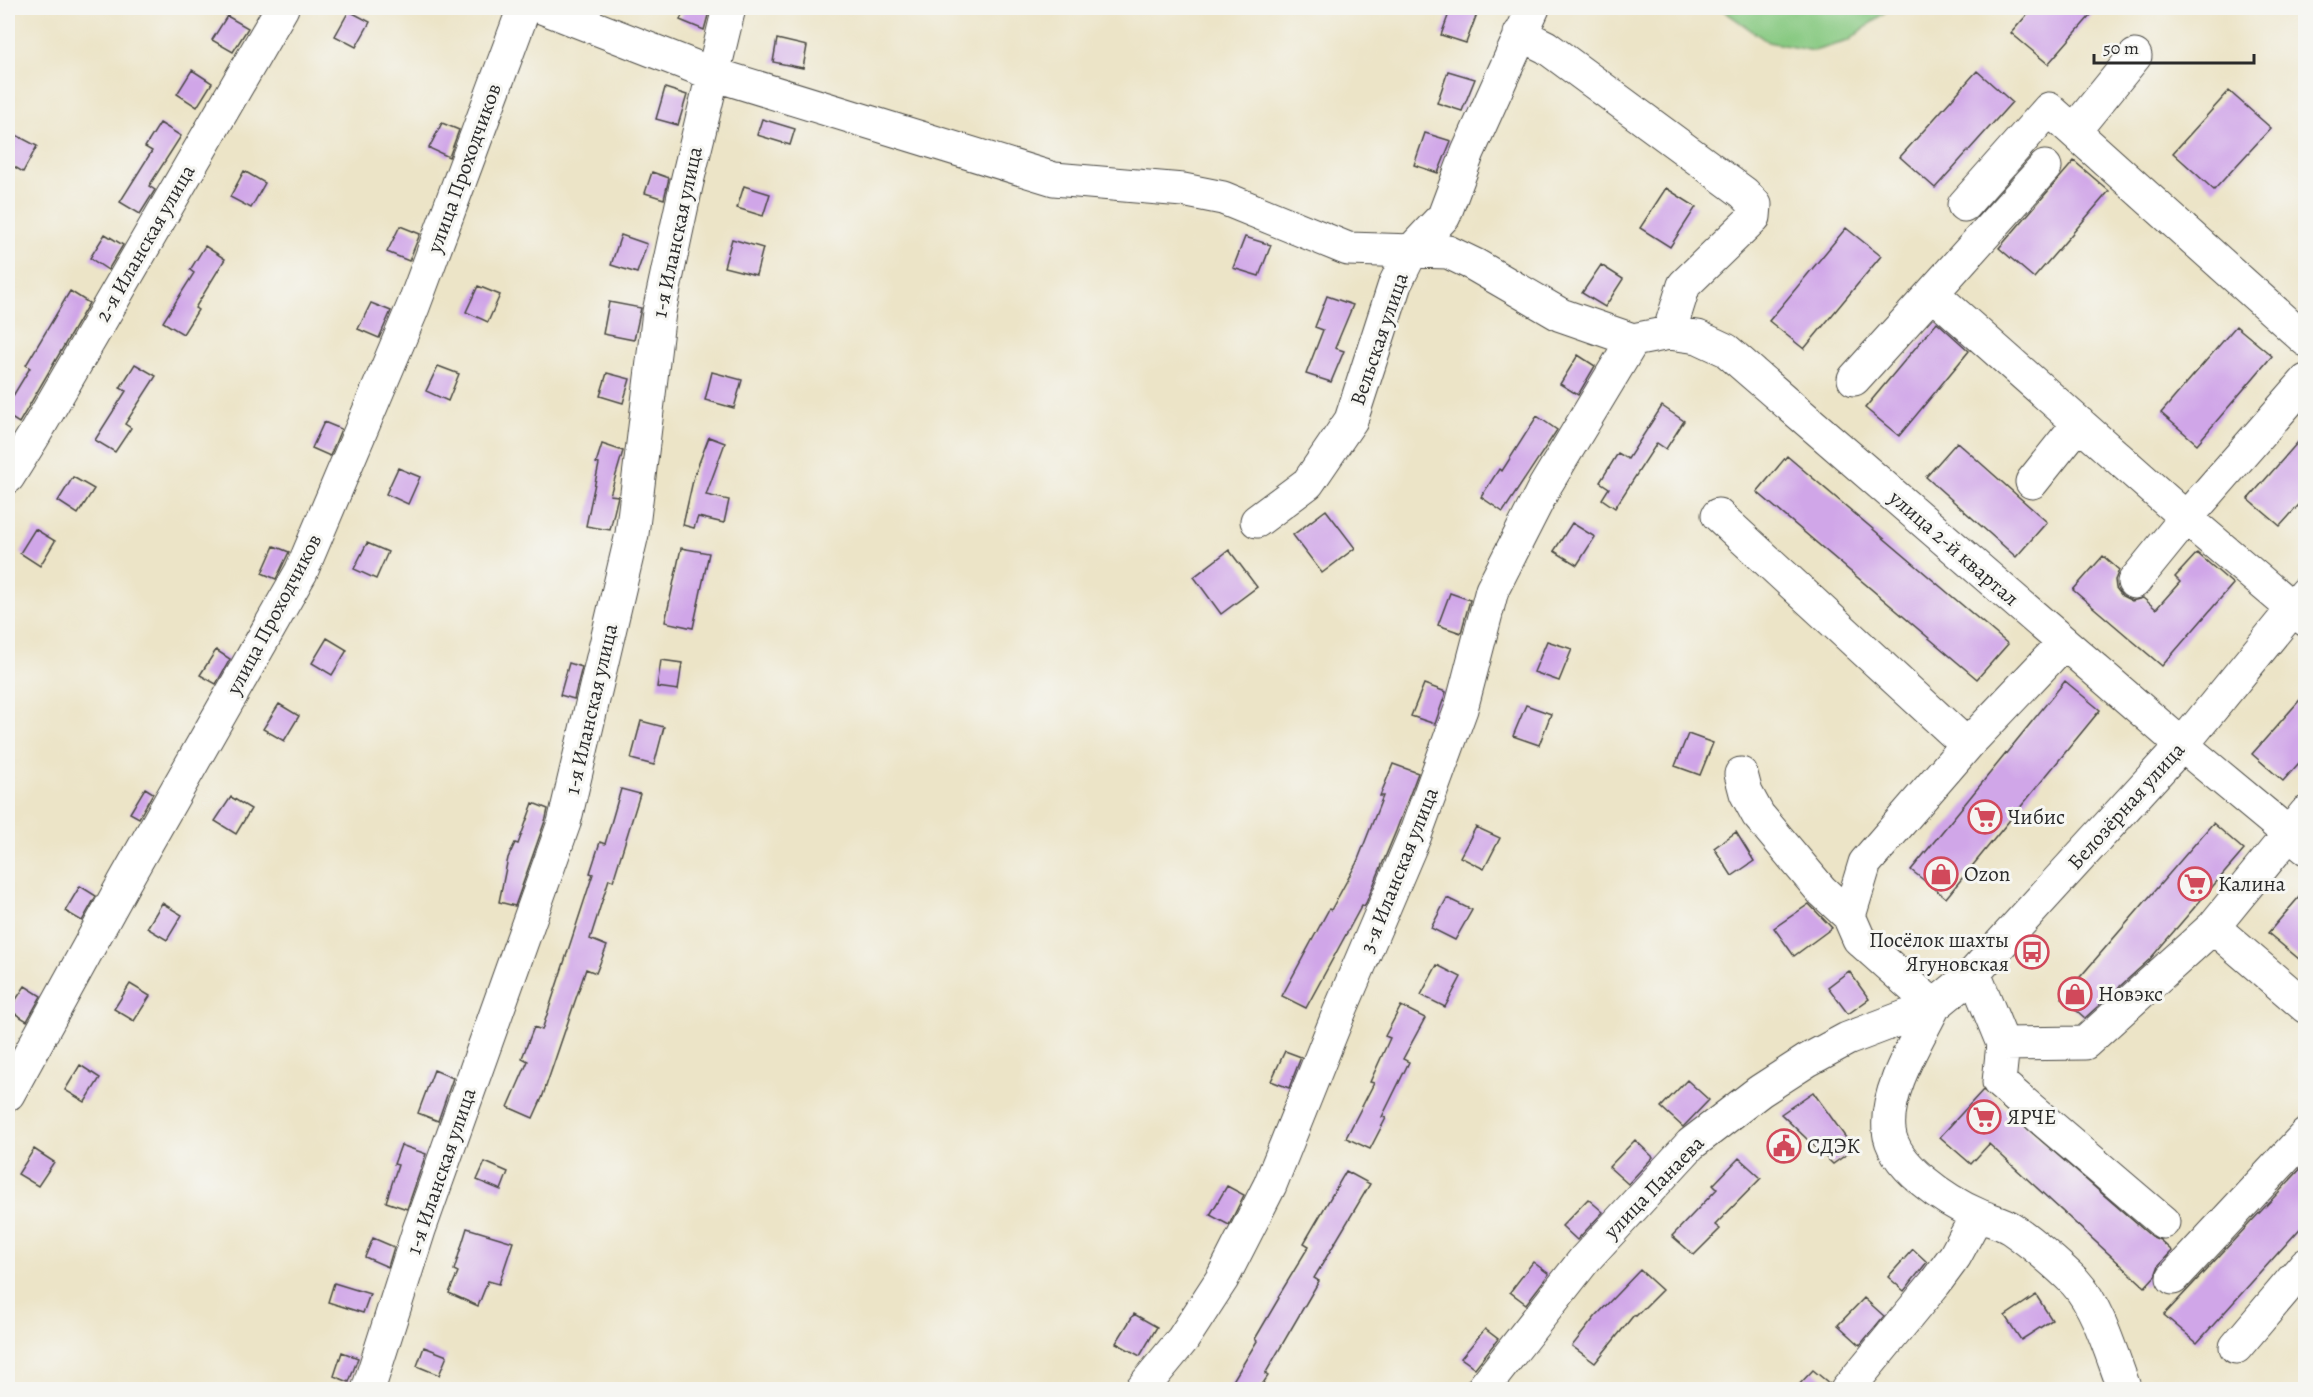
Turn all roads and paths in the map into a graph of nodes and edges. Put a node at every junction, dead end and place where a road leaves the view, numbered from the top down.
1 (281, 8) edge
2 (524, 8) edge
3 (544, 8) edge
4 (729, 8) edge
5 (1526, 21) edge
6 (2135, 56) dead end
7 (713, 74) junction
8 (2074, 131) junction
9 (2045, 167) dead end
10 (1964, 206) dead end
11 (1412, 250) junction
12 (1932, 293) junction
13 (1669, 333) junction
14 (1633, 340) junction
15 (2306, 340) edge
16 (1854, 379) dead end
17 (2306, 381) edge
18 (2079, 423) junction
19 (8, 477) edge
20 (2032, 482) dead end
21 (1719, 515) dead end
22 (2186, 518) junction
23 (1257, 521) dead end
24 (2134, 582) dead end
25 (2301, 607) edge
26 (2064, 643) junction
27 (1967, 745) junction
28 (2182, 745) junction
29 (1741, 774) dead end
30 (2300, 832) edge
31 (1850, 916) junction
32 (2213, 927) junction
33 (1974, 973) junction
34 (1934, 1006) junction
35 (2306, 1007) edge
36 (2003, 1044) junction
37 (8, 1094) edge
38 (2306, 1135) edge
39 (1977, 1215) junction
40 (2163, 1222) dead end
41 (2306, 1264) edge
42 (2174, 1278) dead end
43 (2236, 1347) dead end
44 (368, 1389) edge
45 (1141, 1389) edge
46 (1482, 1389) edge
47 (1847, 1389) edge
48 (2124, 1389) edge

1 - 19 street, 2-я Иланская улица
2 - 37 street, улица Проходчиков
3 - 7 street
4 - 7 street, 1-я Иланская улица
5 - 11 street, Вельская улица
5 - 13 street
6 - 8 street
7 - 11 street
7 - 44 street, 1-я Иланская улица
8 - 10 street
8 - 15 street
9 - 12 street
11 - 14 street
11 - 23 street, Вельская улица
12 - 16 street
12 - 18 street
13 - 14 street, улица 2-й квартал
13 - 26 street, улица 2-й квартал
14 - 45 street, 3-я Иланская улица
17 - 22 street
18 - 20 street
18 - 22 street
21 - 27 street
22 - 24 street
22 - 25 street
25 - 28 street, Белозёрная улица
26 - 27 street
26 - 28 street, улица 2-й квартал
27 - 31 street
28 - 30 street, улица 2-й квартал
28 - 33 street, Белозёрная улица
29 - 31 street
30 - 32 street
31 - 34 street
32 - 35 street
32 - 36 street
33 - 34 street, Белозёрная улица
33 - 36 street
34 - 39 street
34 - 46 street, улица Панаева
36 - 40 street
38 - 42 street
39 - 47 street
39 - 48 street
41 - 43 street

